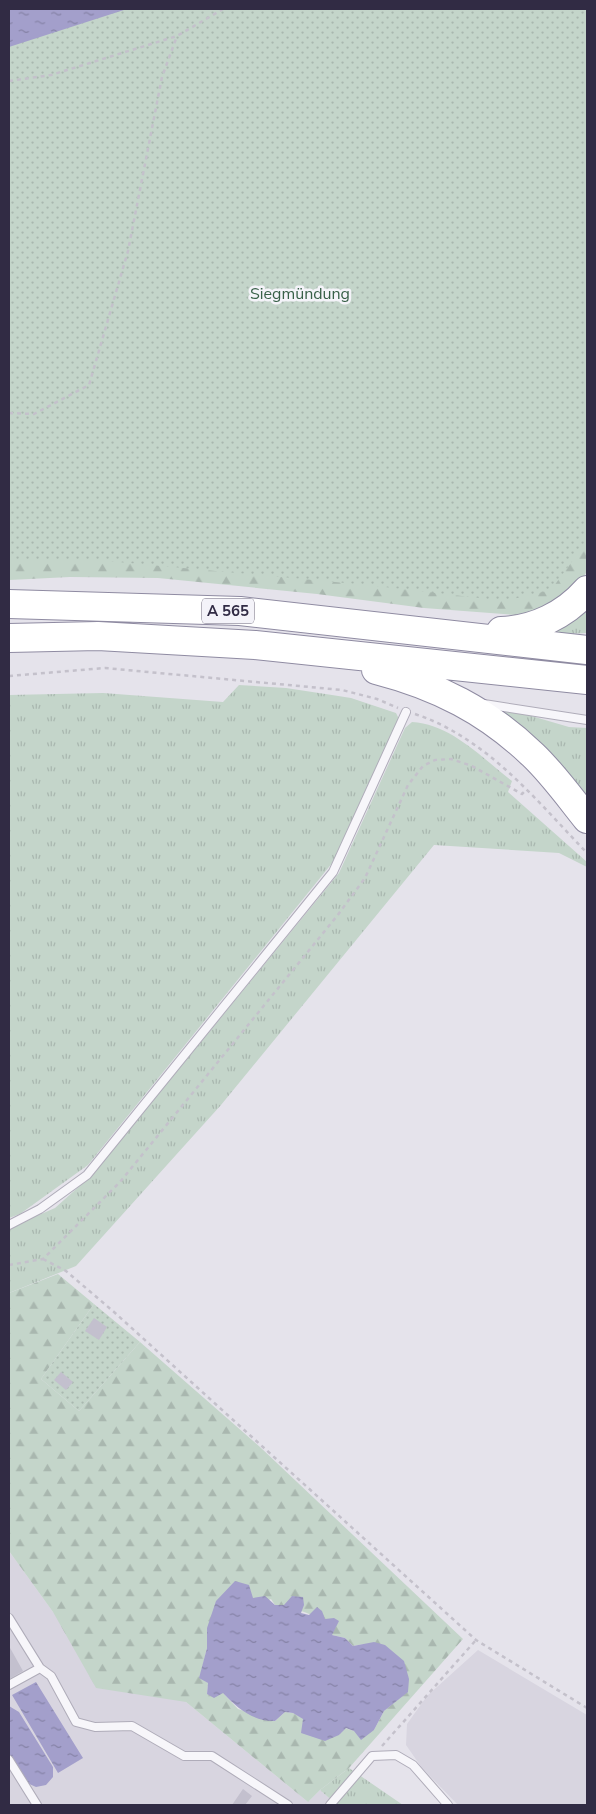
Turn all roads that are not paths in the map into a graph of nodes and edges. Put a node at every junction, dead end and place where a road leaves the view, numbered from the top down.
1 (587, 590) edge
2 (9, 604) edge
3 (427, 632) junction
4 (9, 638) edge
5 (255, 645) junction
6 (587, 650) edge
7 (587, 680) edge
8 (460, 701) junction
9 (406, 712) road end
10 (587, 720) edge
11 (587, 819) edge
12 (9, 1225) edge
13 (9, 1618) edge
14 (40, 1668) junction
15 (9, 1685) edge
16 (9, 1760) edge
17 (331, 1804) edge
18 (37, 1805) edge
19 (288, 1805) edge
20 (448, 1805) edge

1 - 3 highway
2 - 3 highway, A 565
3 - 6 highway, A 565
4 - 5 highway, A 565
5 - 7 highway, A 565
5 - 8 highway
8 - 10 lane
8 - 11 highway
9 - 12 lane
13 - 14 lane
14 - 15 lane
14 - 19 lane
16 - 18 lane
17 - 20 lane

